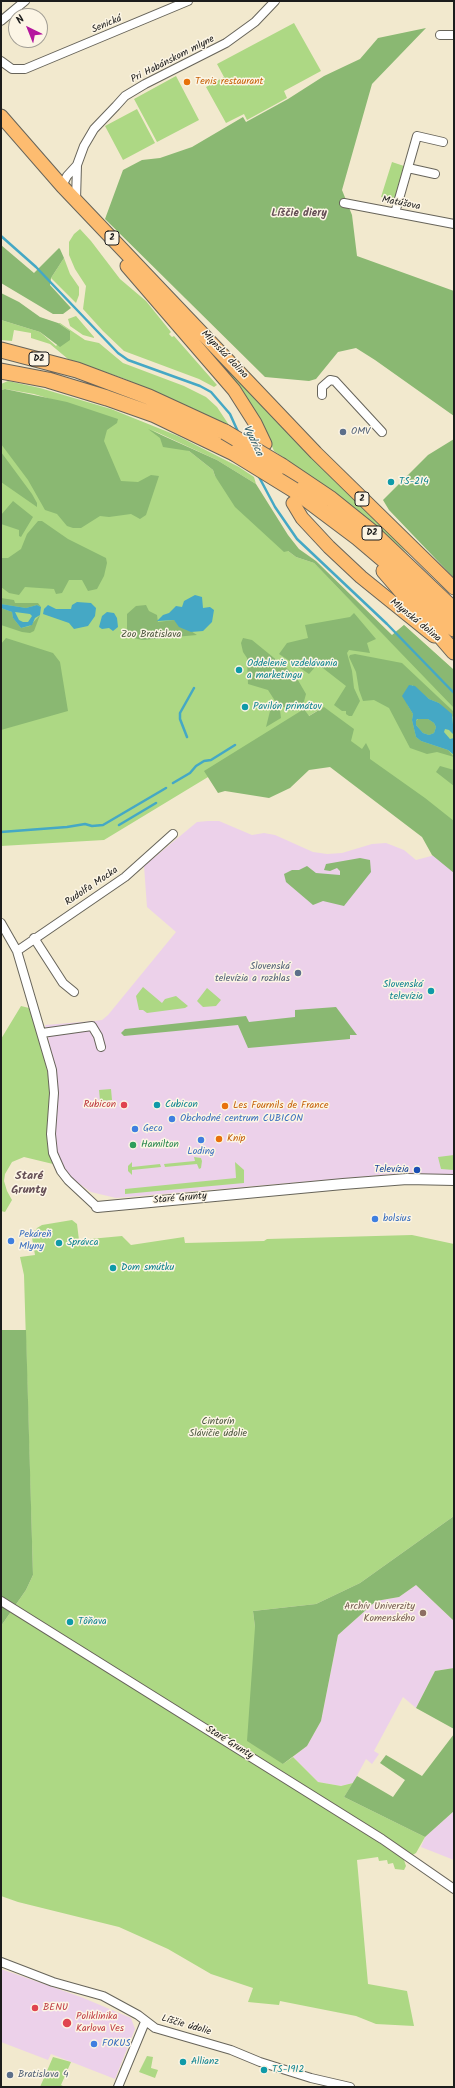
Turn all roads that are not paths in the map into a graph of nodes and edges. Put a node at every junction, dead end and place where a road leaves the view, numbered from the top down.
1 (26, 1) edge
2 (188, 1) edge
3 (275, 1) edge
4 (1, 20) edge
5 (440, 34) dead end
6 (454, 35) edge
7 (1, 61) edge
8 (1, 116) edge
9 (1, 129) edge
10 (443, 142) dead end
11 (77, 165) junction
12 (408, 168) junction
13 (435, 174) dead end
14 (62, 191) junction
15 (344, 203) dead end
16 (76, 206) junction
17 (396, 213) junction
18 (454, 224) edge
19 (1, 350) edge
20 (1, 372) edge
21 (322, 394) dead end
22 (382, 432) dead end
23 (265, 444) dead end
24 (294, 497) junction
25 (343, 526) junction
26 (454, 588) edge
27 (454, 610) edge
28 (454, 629) edge
29 (454, 652) edge
30 (173, 834) dead end
31 (1, 923) edge
32 (34, 938) junction
33 (17, 951) junction
34 (74, 992) dead end
35 (42, 1033) junction
36 (101, 1047) dead end
37 (454, 1180) edge
38 (97, 1207) joint
39 (1, 1601) edge
40 (454, 1889) edge
41 (1, 1962) edge
42 (145, 2022) junction
43 (118, 2087) edge
44 (350, 2087) edge

1 - 4 street
2 - 7 street, Senická
3 - 11 street, Pri Habánskom mlyne
5 - 6 street
8 - 14 main road, Mlynská dolina / 2
9 - 14 main road, Mlynská dolina / 2
10 - 12 street
11 - 14 street, Pri Habánskom mlyne
11 - 16 street, Pri Habánskom mlyne
12 - 13 street
12 - 17 street
14 - 16 main road, Mlynská dolina / 2
15 - 17 street, Matúšova
16 - 23 main road, Mlynská dolina / 2
16 - 26 main road, Mlynská dolina / 2
17 - 18 street, Matúšova
19 - 27 highway, D2, bridge
20 - 24 highway, D2, bridge
21 - 22 street
24 - 25 highway, D2
24 - 29 main road, Mlynská dolina
25 - 28 highway, D2
25 - 29 highway
30 - 32 street, Rudolfa Mocka
31 - 33 street, Staré Grunty
32 - 33 street, Rudolfa Mocka
32 - 34 street
33 - 35 street, Staré Grunty
35 - 36 street
35 - 38 street, Staré Grunty
37 - 38 street, Staré Grunty
39 - 40 street, Staré Grunty
41 - 42 street, Líščie údolie
42 - 43 street
42 - 44 street, Líščie údolie

